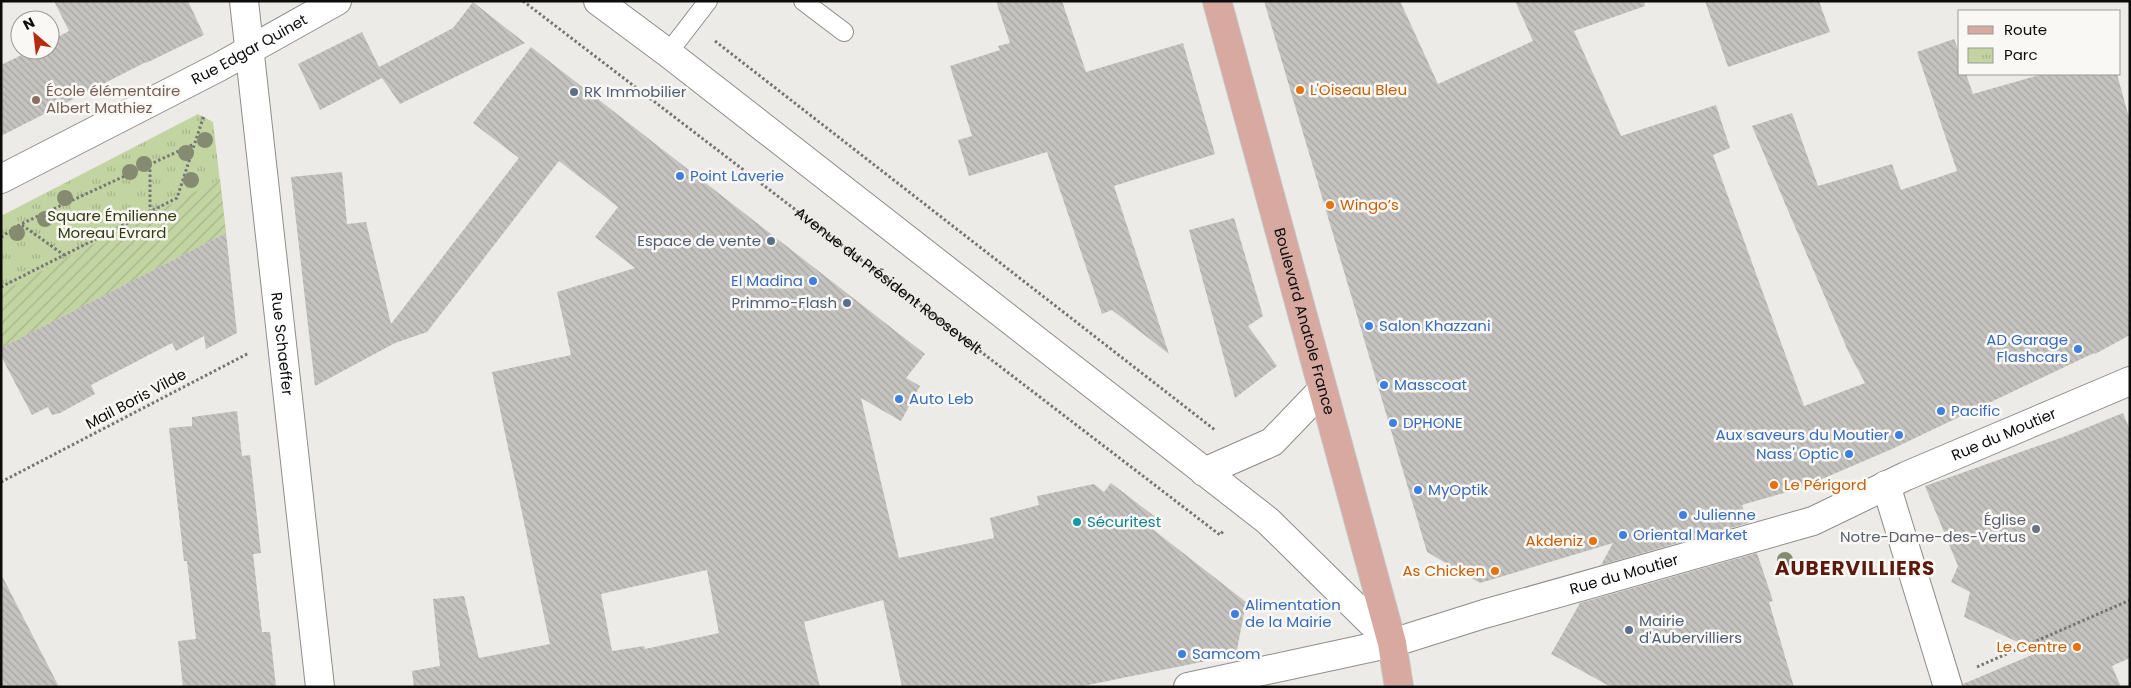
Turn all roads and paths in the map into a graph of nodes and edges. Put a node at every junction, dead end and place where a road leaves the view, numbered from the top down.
1 (244, 1) edge
2 (337, 1) edge
3 (523, 1) edge
4 (598, 1) edge
5 (708, 1) edge
6 (803, 1) edge
7 (1217, 1) edge
8 (844, 32) dead end
9 (250, 50) junction
10 (668, 53) junction
11 (219, 67) junction
12 (195, 143) junction
13 (150, 165) junction
14 (1, 179) edge
15 (150, 212) junction
16 (21, 224) junction
17 (1, 237) edge
18 (64, 255) junction
19 (1, 287) edge
20 (282, 335) junction
21 (2130, 381) edge
22 (1322, 390) junction
23 (1204, 472) junction
24 (1896, 481) junction
25 (1, 482) edge
26 (1244, 503) junction
27 (2130, 600) edge
28 (1392, 643) junction
29 (1947, 684) edge
30 (320, 687) edge
31 (1188, 687) edge
32 (1398, 687) edge

1 - 9 street, Rue Schaeffer
2 - 9 street, Rue Edgar Quinet
3 - 26 path, Avenue du Président Roosevelt
4 - 10 street
5 - 10 lane
6 - 8 lane
7 - 22 main road, Boulevard Anatole France
9 - 11 street, Rue Edgar Quinet
9 - 20 street, Rue Schaeffer
10 - 23 street
11 - 12 path
11 - 14 street, Rue Edgar Quinet
12 - 13 path
12 - 15 path
13 - 15 path
13 - 16 path
15 - 18 path
16 - 17 path
16 - 18 path
18 - 19 path
20 - 25 path, Mail Boris Vilde
20 - 30 street, Rue Schaeffer
21 - 24 street, Rue du Moutier
22 - 23 street
22 - 28 main road, Boulevard Anatole France
23 - 26 street
24 - 28 street, Rue du Moutier
24 - 29 street
26 - 28 street
27 - 29 path
28 - 31 street, Rue du Moutier
28 - 32 main road, Boulevard Anatole France

